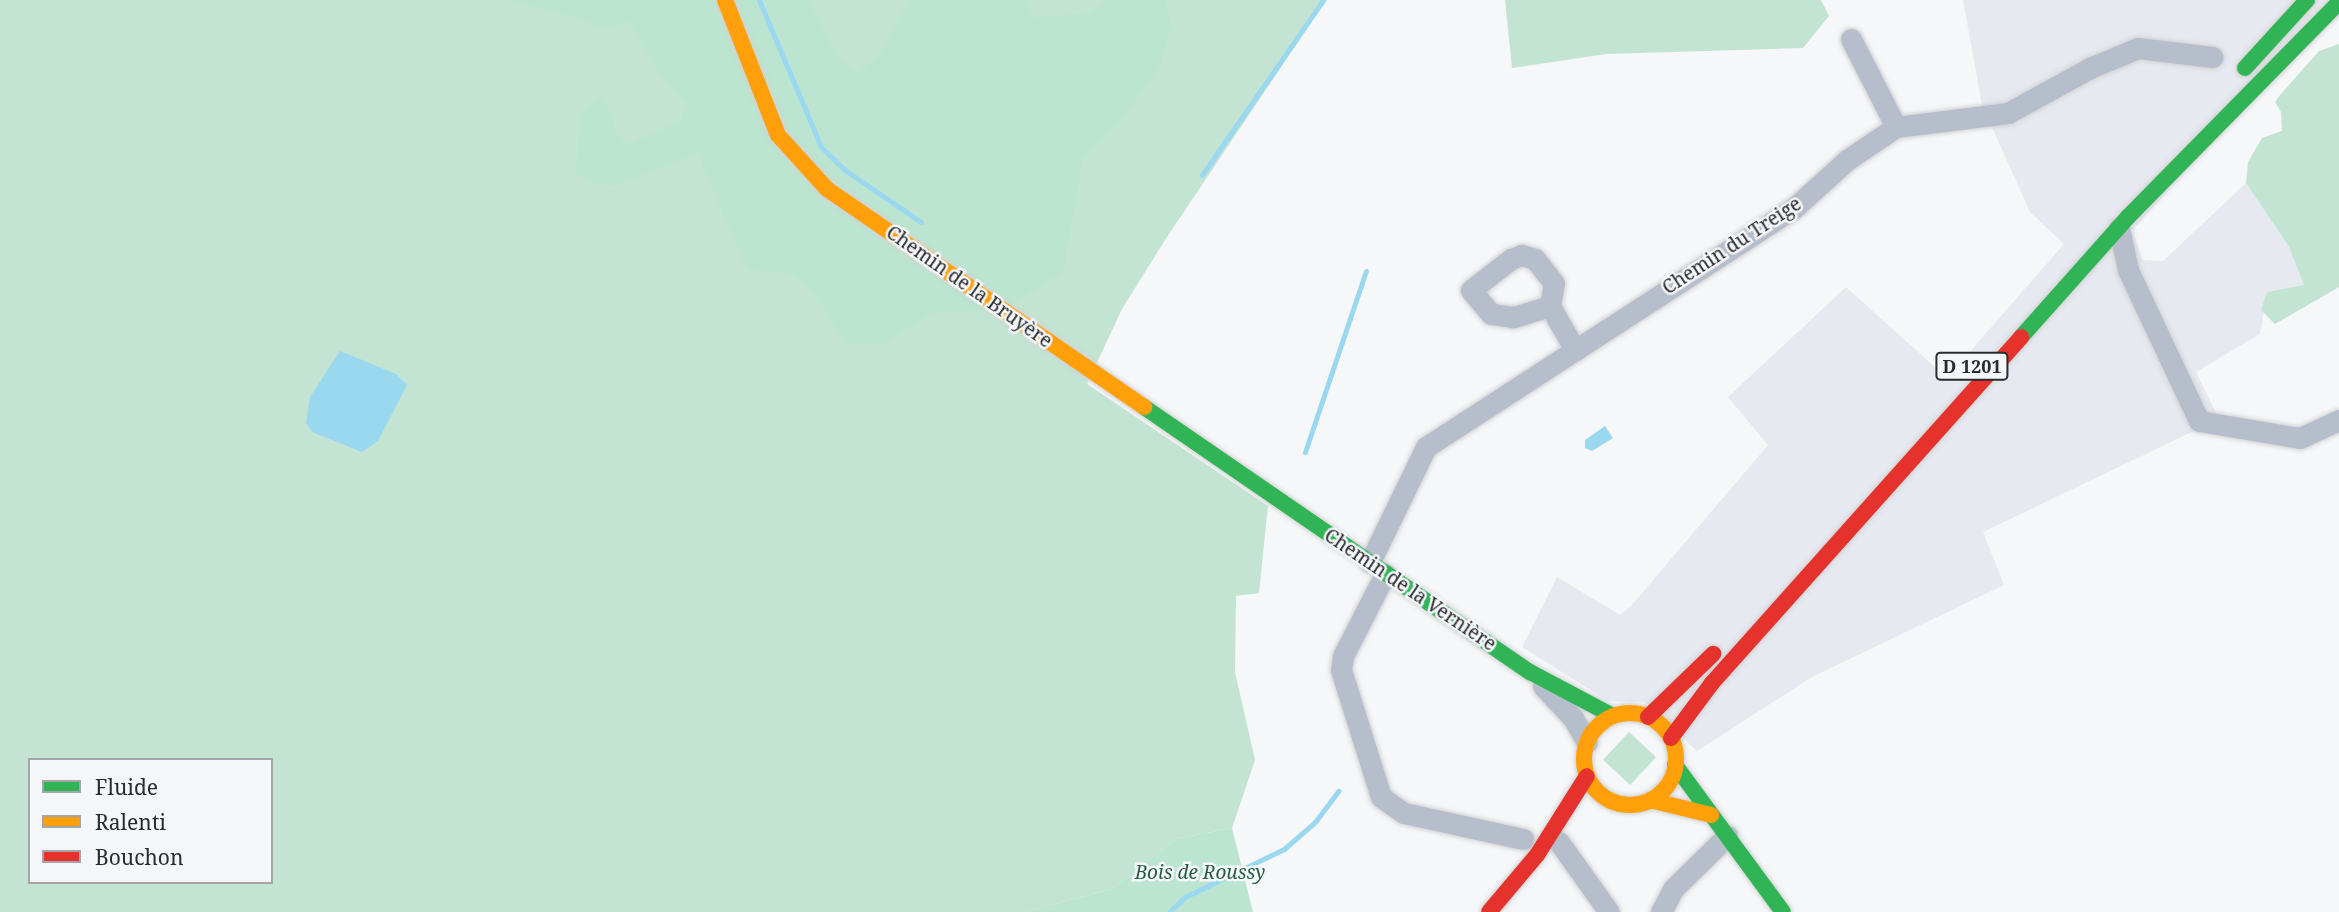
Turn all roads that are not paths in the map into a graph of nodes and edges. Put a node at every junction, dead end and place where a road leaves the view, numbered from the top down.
1 (725, 0) edge
2 (2307, 0) edge
3 (2339, 2) edge
4 (1851, 39) dead end
5 (2211, 57) dead end
6 (2231, 84) dead end
7 (1896, 127) junction
8 (2188, 131) dead end
9 (2119, 228) junction
10 (2094, 255) junction
11 (2128, 270) junction
12 (1550, 306) dead end
13 (1576, 350) junction
14 (2339, 420) edge
15 (1291, 509) joint
16 (1836, 517) dead end
17 (1377, 568) junction
18 (1725, 641) dead end
19 (1530, 672) junction
20 (1613, 716) junction
21 (1648, 717) junction
22 (1671, 738) junction
23 (1587, 742) junction
24 (1675, 765) junction
25 (1587, 776) junction
26 (1650, 800) junction
27 (1612, 801) junction
28 (1595, 814) dead end
29 (1711, 815) junction
30 (1578, 827) dead end
31 (1727, 836) junction
32 (1523, 839) dead end
33 (1559, 842) junction
34 (1537, 855) junction
35 (1489, 912) edge
36 (1609, 912) edge
37 (1661, 912) edge
38 (1783, 912) edge

1 - 15 main road, Chemin de la Bruyère
2 - 6 main road
3 - 9 main road, D 1201
4 - 7 street
5 - 7 street, Chemin du Treige
7 - 13 street, Chemin du Treige
8 - 16 main road, D 1201
9 - 10 main road, D 1201
9 - 11 street
10 - 11 street
10 - 22 main road, D 1201
11 - 14 street
12 - 13 street
13 - 17 street, Chemin du Treige
15 - 17 main road, Chemin de la Vernière
17 - 19 main road, Chemin de la Vernière
17 - 32 street
18 - 21 main road
19 - 20 main road, Chemin de la Vernière
19 - 23 street, Chemin de la Vernière
20 - 21 main road
20 - 23 main road
21 - 22 main road
22 - 24 main road
23 - 25 main road
24 - 26 main road
24 - 29 main road
25 - 27 main road
25 - 34 main road
26 - 27 main road
26 - 29 main road
27 - 28 main road
29 - 31 main road
30 - 33 main road
31 - 37 street
31 - 38 main road
33 - 34 main road
33 - 36 street
34 - 35 main road

